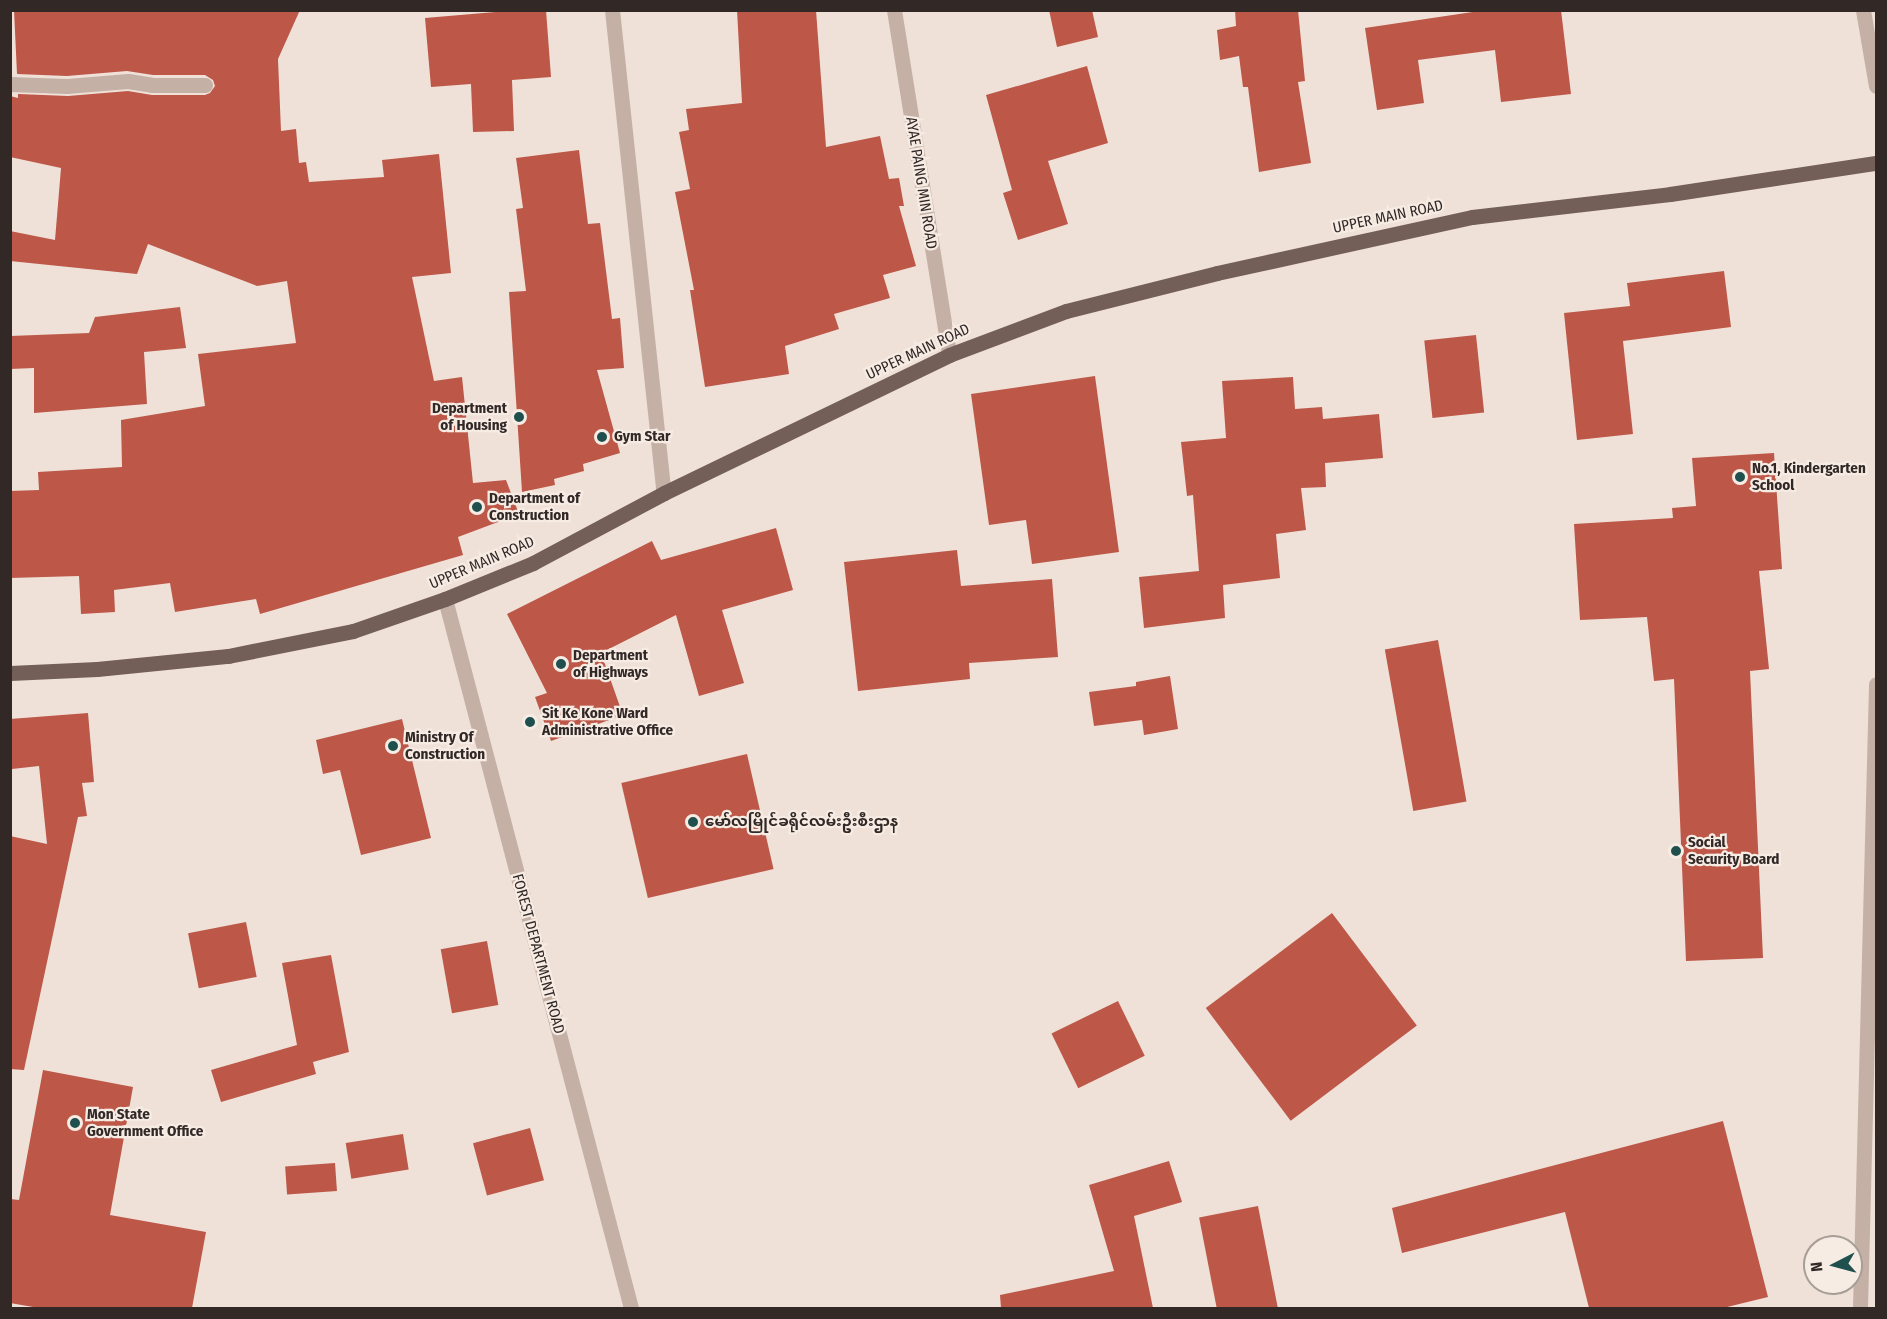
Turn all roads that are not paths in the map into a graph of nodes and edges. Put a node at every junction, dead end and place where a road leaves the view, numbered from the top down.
1 (612, 10) edge
2 (894, 10) edge
3 (1863, 10) edge
4 (10, 84) edge
5 (205, 85) dead end
6 (1876, 86) edge
7 (1876, 163) edge
8 (949, 355) junction
9 (664, 493) junction
10 (445, 599) junction
11 (10, 673) edge
12 (1876, 684) edge
13 (630, 1308) edge
14 (1860, 1308) edge

1 - 9 street
2 - 8 street, AYAE PAING MIN ROAD
3 - 6 street
4 - 5 street
7 - 8 main road, UPPER MAIN ROAD
8 - 9 main road, UPPER MAIN ROAD
9 - 10 main road, UPPER MAIN ROAD
10 - 11 main road, UPPER MAIN ROAD
10 - 13 street, FOREST DEPARTMENT ROAD
12 - 14 street

